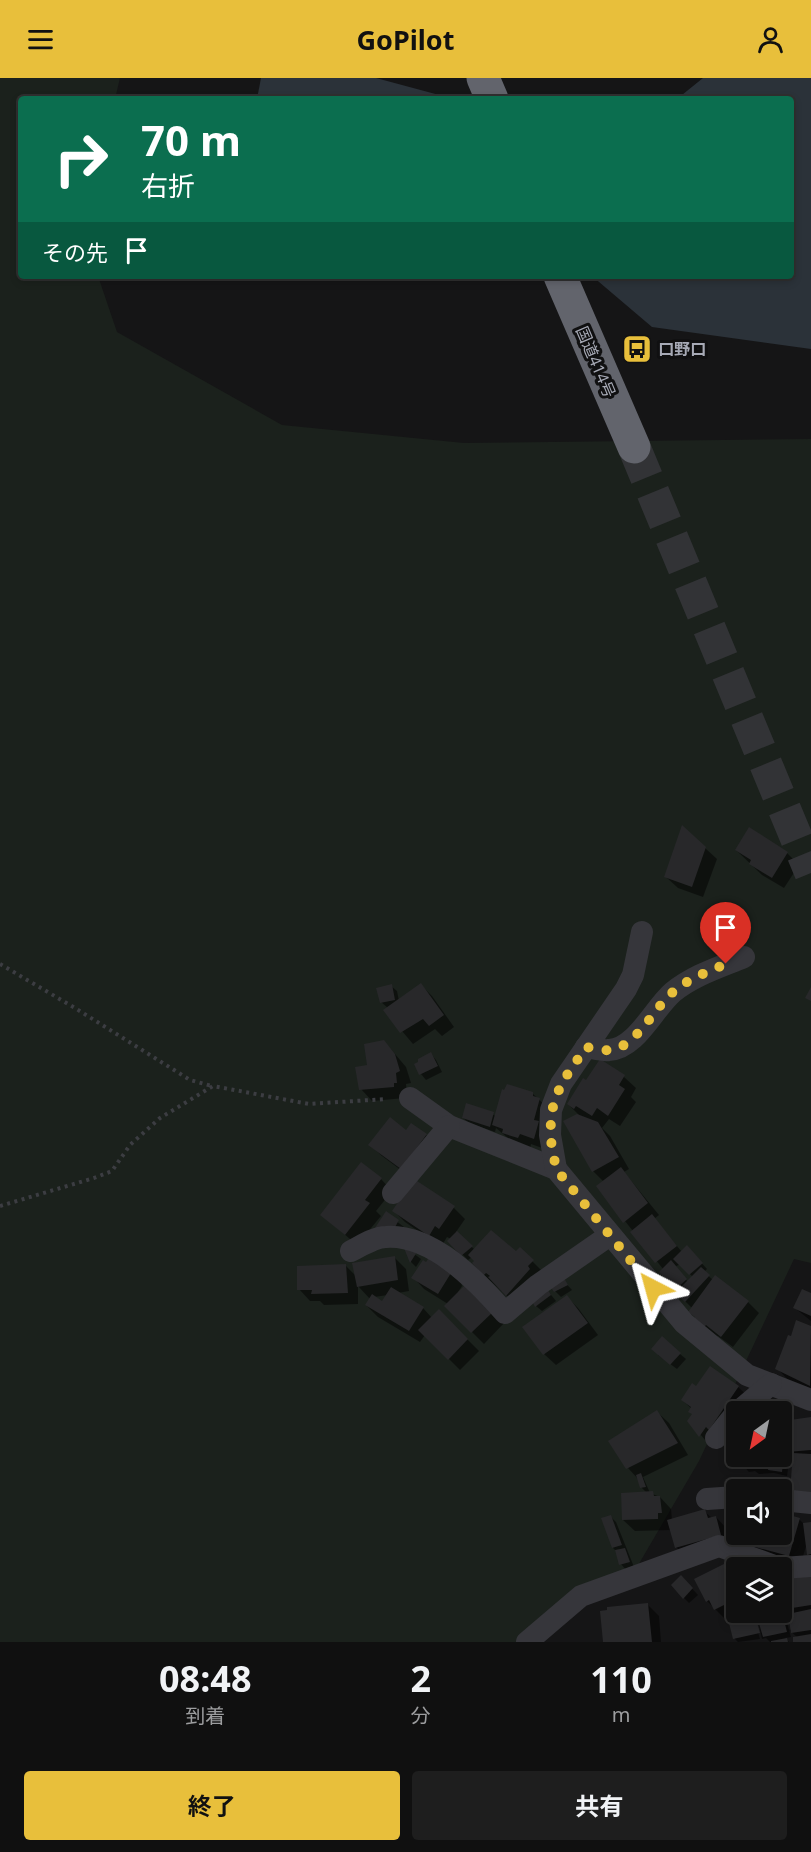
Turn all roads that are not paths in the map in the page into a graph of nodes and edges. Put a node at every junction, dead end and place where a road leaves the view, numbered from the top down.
1 (562, 281) edge
2 (633, 447) tunnel mouth
3 (642, 932) dead end
4 (744, 957) dead end
5 (586, 1047) junction
6 (411, 1098) road end
7 (449, 1126) junction
8 (556, 1169) junction
9 (393, 1193) dead end
10 (610, 1235) junction
11 (351, 1251) dead end
12 (771, 1384) junction
13 (750, 1401) edge
14 (811, 1401) edge
15 (726, 1426) edge
16 (716, 1438) dead end
17 (726, 1498) edge
18 (707, 1499) dead end
19 (792, 1501) edge
20 (811, 1503) edge
21 (750, 1557) edge
22 (811, 1566) edge
23 (792, 1567) edge
24 (527, 1642) edge

1 - 2 highway, 国道414号
3 - 5 street
4 - 5 street
5 - 8 street
6 - 7 street
7 - 8 street
7 - 9 street
8 - 10 street
10 - 11 street
10 - 12 street
12 - 13 street
12 - 14 street
15 - 16 street
17 - 18 street
19 - 20 street
21 - 24 street
22 - 23 street

